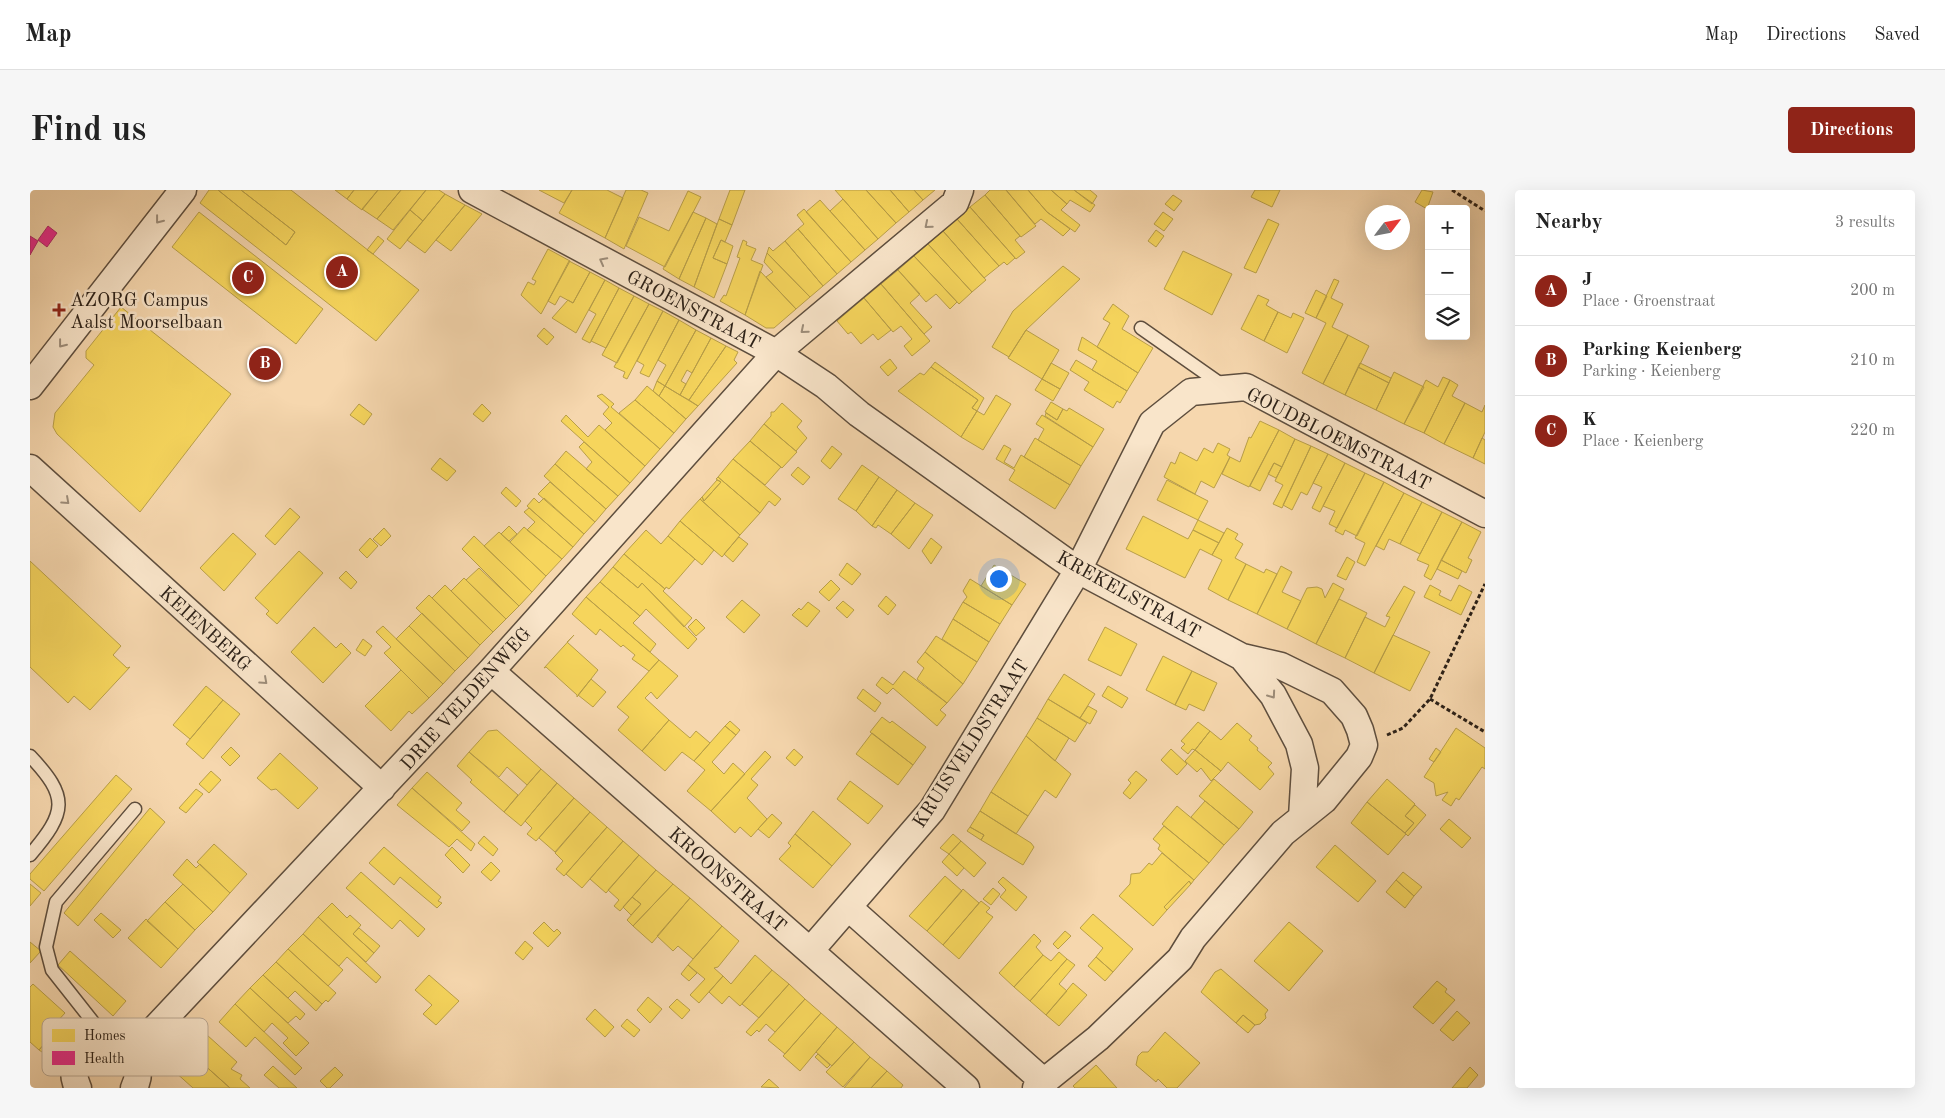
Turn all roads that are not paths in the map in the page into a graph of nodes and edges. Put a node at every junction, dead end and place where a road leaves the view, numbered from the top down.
1 (183, 190) edge
2 (472, 190) edge
3 (960, 190) edge
4 (1141, 328) dead end
5 (776, 353) junction
6 (30, 386) edge
7 (1228, 389) junction
8 (30, 468) edge
9 (1485, 514) edge
10 (1078, 570) junction
11 (1242, 657) junction
12 (490, 671) junction
13 (30, 756) edge
14 (382, 788) junction
15 (135, 809) dead end
16 (1302, 817) junction
17 (30, 855) edge
18 (849, 908) junction
19 (810, 951) junction
20 (101, 1018) edge
21 (156, 1018) edge
22 (74, 1076) edge
23 (138, 1076) edge
24 (1040, 1085) edge
25 (78, 1088) edge
26 (134, 1088) edge
27 (966, 1088) edge

1 -> 6 street
5 -> 2 street, GROENSTRAAT
3 -> 5 street, GROENSTRAAT
4 - 7 lane
5 - 10 street, KREKELSTRAAT
5 - 12 street, DRIE VELDENWEG
7 - 9 street, GOUDBLOEMSTRAAT
7 - 10 street, GOUDBLOEMSTRAAT
8 -> 14 street, KEIENBERG
10 - 11 street, KREKELSTRAAT
10 - 18 street, KRUISVELDSTRAAT
11 -> 16 street, KREKELSTRAAT
11 - 16 street
12 - 14 street, DRIE VELDENWEG
12 - 19 street, KROONSTRAAT
13 - 17 lane
14 - 21 street, DRIE VELDENWEG
15 - 20 lane
16 - 24 street
18 - 19 street, KRUISVELDSTRAAT
18 - 24 street
19 - 27 street, KROONSTRAAT
22 - 25 street, DRIE VELDENWEG
23 - 26 street

